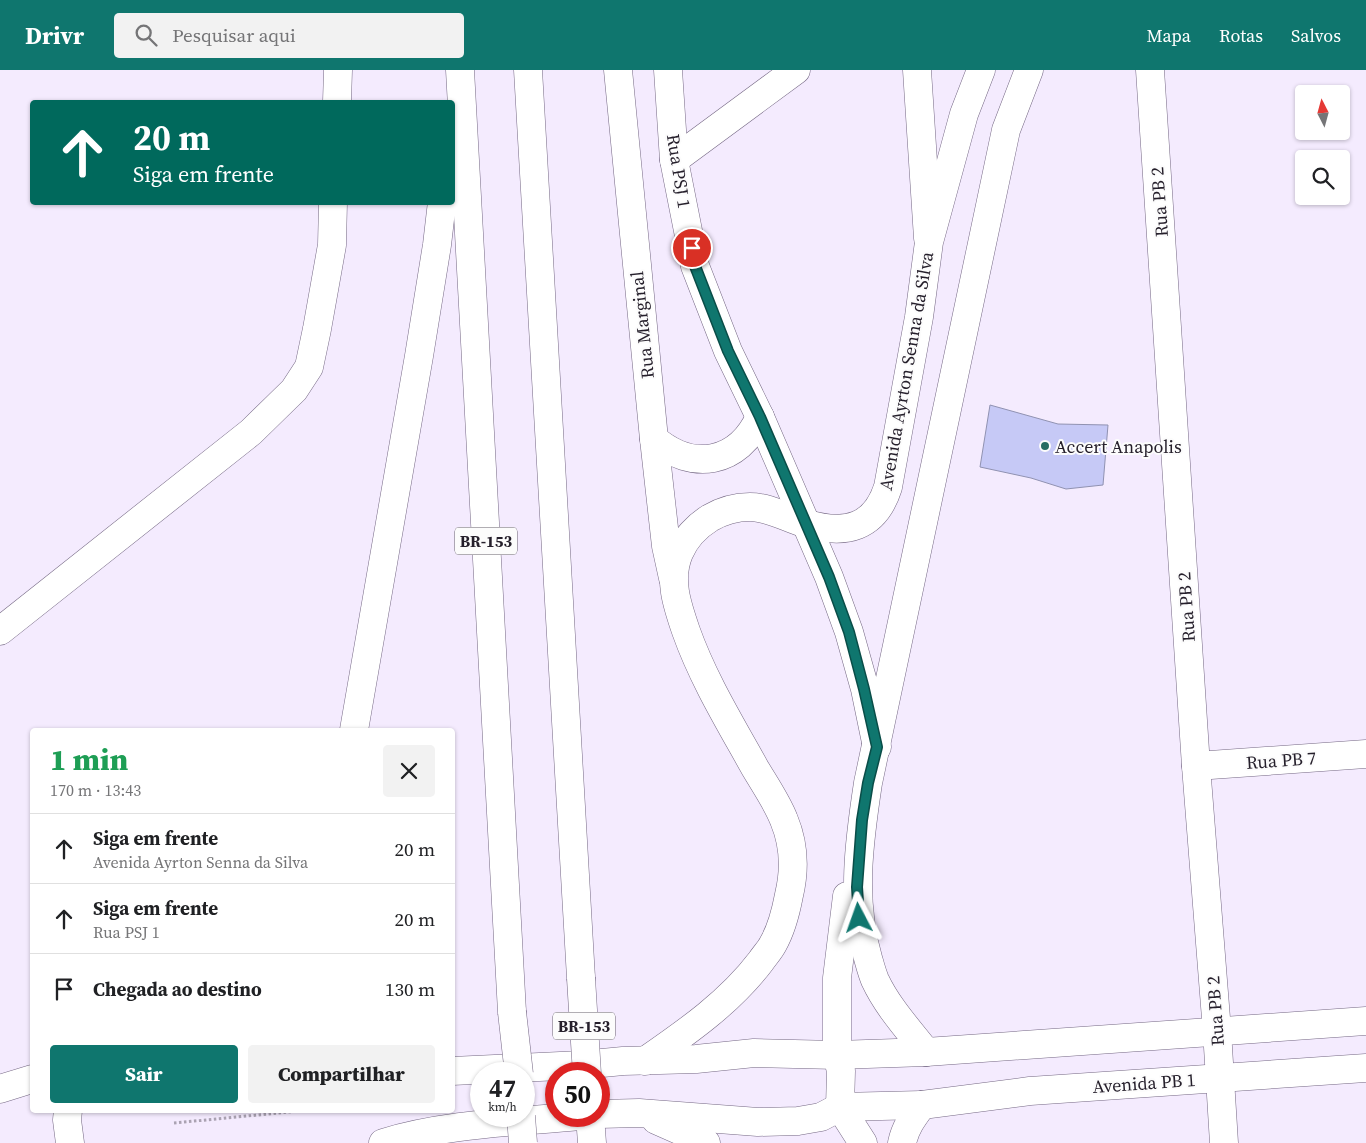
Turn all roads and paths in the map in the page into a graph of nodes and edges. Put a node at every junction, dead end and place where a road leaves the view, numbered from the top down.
1 (338, 70) edge
2 (455, 70) edge
3 (460, 70) edge
4 (528, 70) edge
5 (618, 70) edge
6 (668, 70) edge
7 (796, 70) edge
8 (917, 70) edge
9 (981, 70) edge
10 (1029, 70) edge
11 (1150, 70) edge
12 (337, 100) edge
13 (452, 100) edge
14 (674, 160) junction
15 (333, 205) edge
16 (442, 205) edge
17 (929, 242) junction
18 (760, 417) junction
19 (654, 439) junction
20 (806, 524) junction
21 (673, 578) junction
22 (0, 631) edge
23 (354, 728) edge
24 (877, 747) junction
25 (1366, 754) edge
26 (1196, 766) junction
27 (861, 836) junction
28 (1366, 1021) edge
29 (1217, 1031) junction
30 (926, 1052) junction
31 (837, 1055) junction
32 (645, 1061) junction
33 (517, 1062) edge
34 (586, 1062) edge
35 (1366, 1068) edge
36 (455, 1071) edge
37 (1219, 1078) junction
38 (30, 1080) edge
39 (0, 1089) edge
40 (922, 1105) junction
41 (840, 1107) junction
42 (68, 1113) edge
43 (279, 1113) edge
44 (639, 1113) junction
45 (610, 1114) edge
46 (545, 1119) edge
47 (174, 1123) dead end
48 (522, 1127) edge
49 (591, 1127) edge
50 (70, 1143) edge
51 (384, 1143) edge
52 (523, 1143) edge
53 (592, 1143) edge
54 (706, 1143) edge
55 (863, 1143) edge
56 (902, 1143) edge
57 (1224, 1143) edge

1 - 12 main road
2 - 13 main road
3 - 33 main road, BR-153, bridge
4 - 34 main road, BR-153, bridge
5 - 19 main road, Rua Marginal
6 - 14 main road, Rua PSJ 1
7 - 14 main road
8 - 17 main road
9 - 17 main road, Avenida Ayrton Senna da Silva
10 - 24 main road
11 - 26 main road, Rua PB 2
14 - 18 main road, Rua PSJ 1
15 - 22 main road
16 - 23 main road
17 - 20 main road, Avenida Ayrton Senna da Silva
18 - 19 main road
18 - 20 main road, Rua PSJ 1
19 - 21 main road, Rua Marginal
20 - 21 main road, Avenida Ayrton Senna da Silva
20 - 24 main road, Rua PSJ 1
21 - 32 main road, Avenida Ayrton Senna da Silva
24 - 27 main road
25 - 26 main road, Rua PB 7
26 - 29 main road, Rua PB 2
27 - 30 main road
27 - 31 main road
28 - 29 main road
29 - 30 main road
29 - 37 main road, Rua PB 2
30 - 31 main road
31 - 32 main road
31 - 41 main road
32 - 36 main road
35 - 37 main road, Avenida PB 1
37 - 40 main road, Avenida PB 1
37 - 57 main road, Rua PB 2
38 - 39 main road
40 - 41 main road, Avenida PB 1
40 - 56 main road
41 - 44 main road
41 - 55 main road
42 - 50 main road
43 - 47 path
44 - 45 main road
44 - 54 main road
46 - 51 main road
48 - 52 main road, bridge
49 - 53 main road

